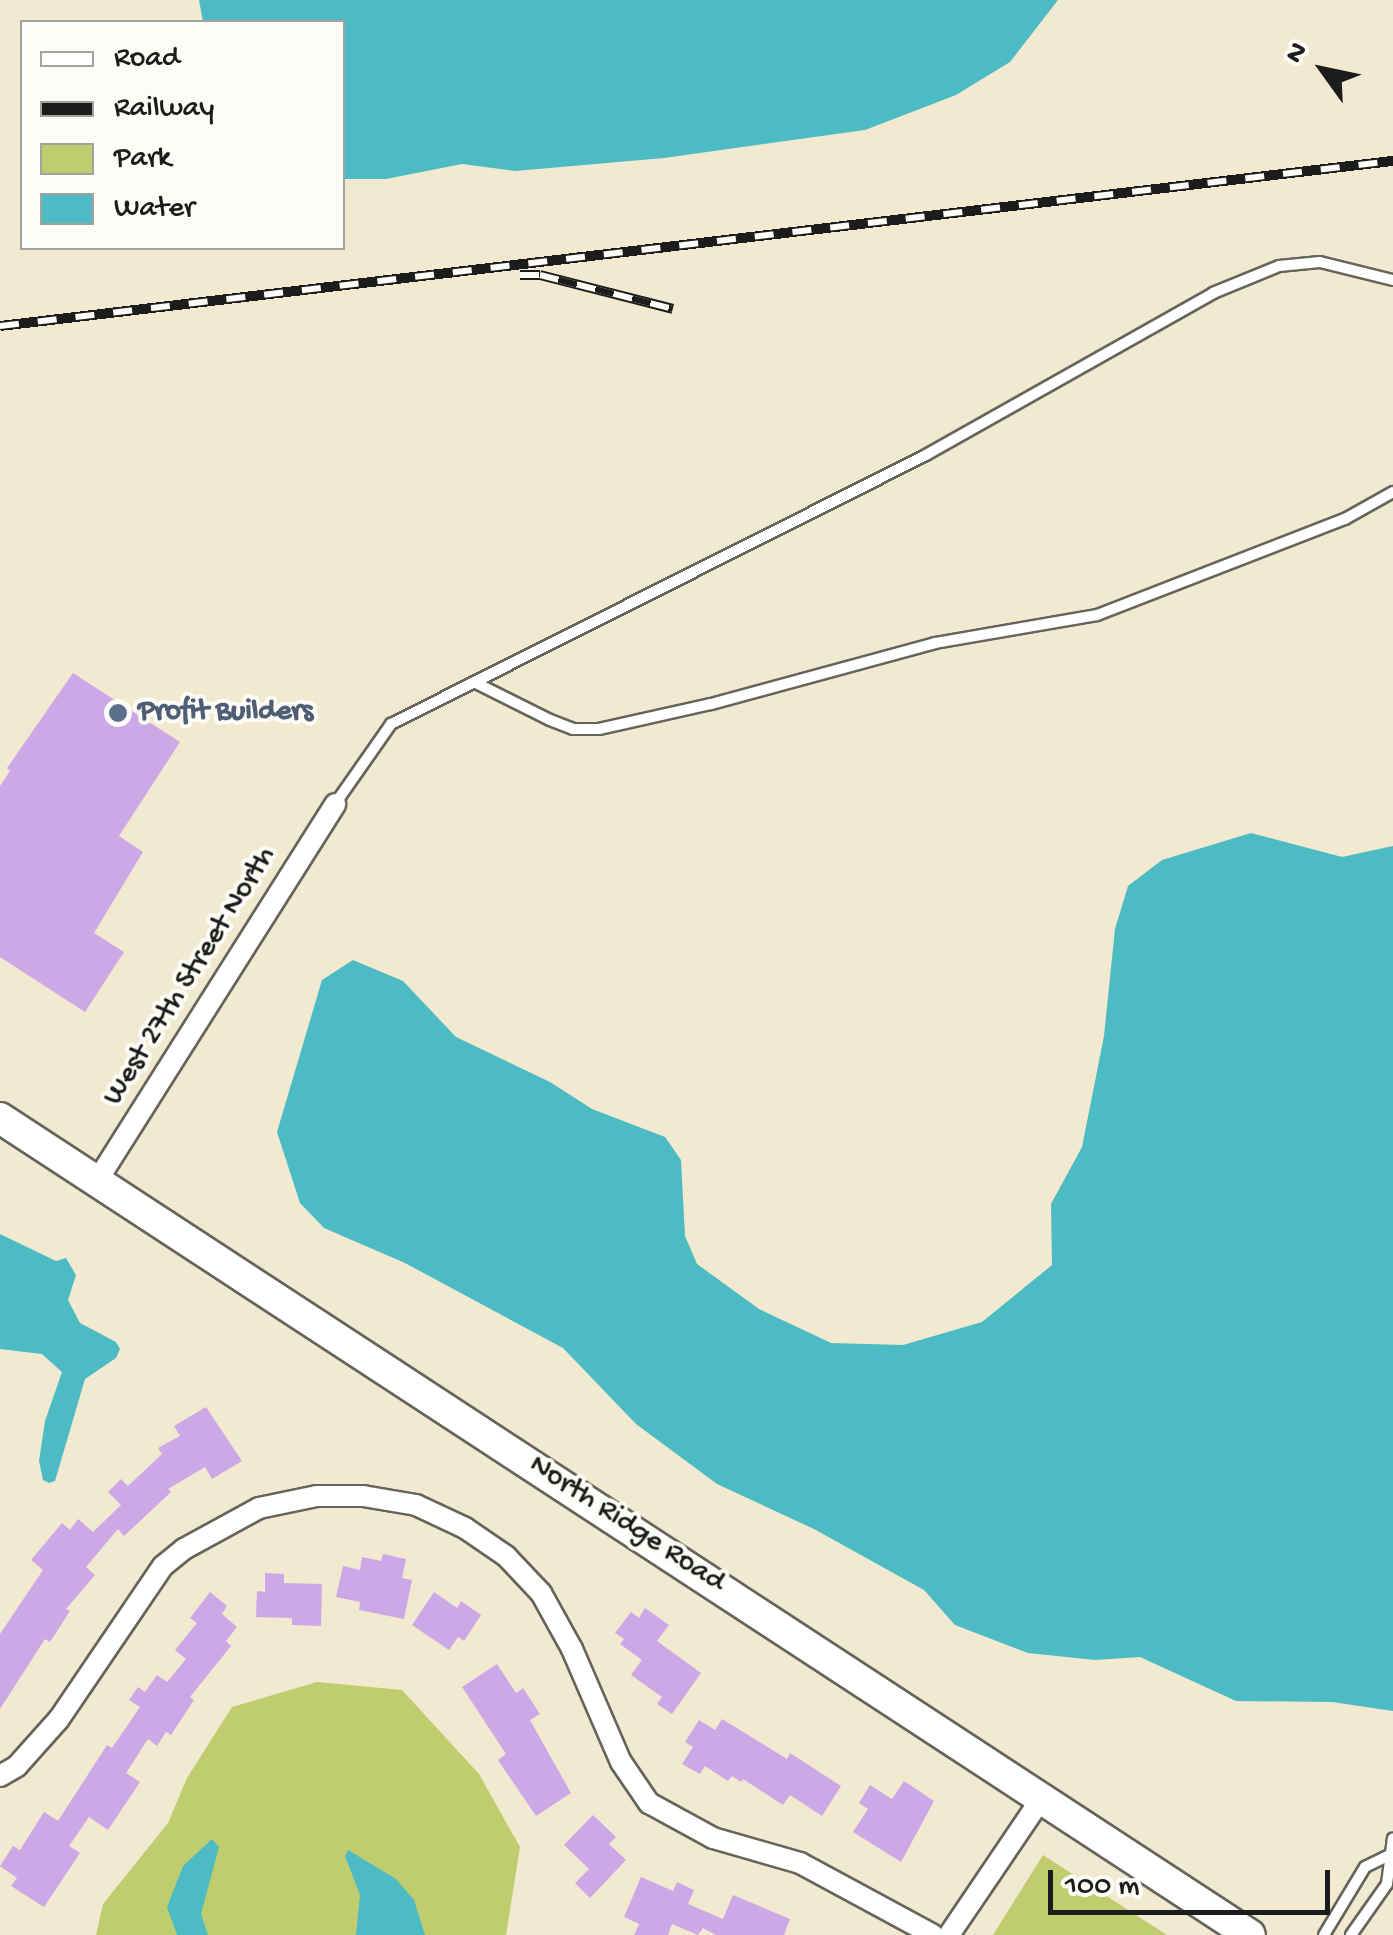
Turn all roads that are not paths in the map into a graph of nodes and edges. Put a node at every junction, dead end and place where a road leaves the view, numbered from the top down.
1 (1393, 280) edge
2 (1393, 492) edge
3 (474, 682) junction
4 (336, 804) joint
5 (0, 1118) edge
6 (96, 1181) junction
7 (0, 1776) edge
8 (1040, 1800) junction
9 (1393, 1838) edge
10 (1388, 1856) junction
11 (933, 1935) edge
12 (949, 1935) edge
13 (1250, 1935) edge
14 (1324, 1935) edge
15 (1352, 1935) edge

1 - 3 lane
2 - 3 lane
3 - 4 lane
4 - 6 street, West 27th Street North
5 - 6 main road, North Ridge Road
6 - 8 main road, North Ridge Road
7 - 11 street
8 - 12 street
8 - 13 main road, North Ridge Road
9 - 10 lane
10 - 14 lane
10 - 15 lane

